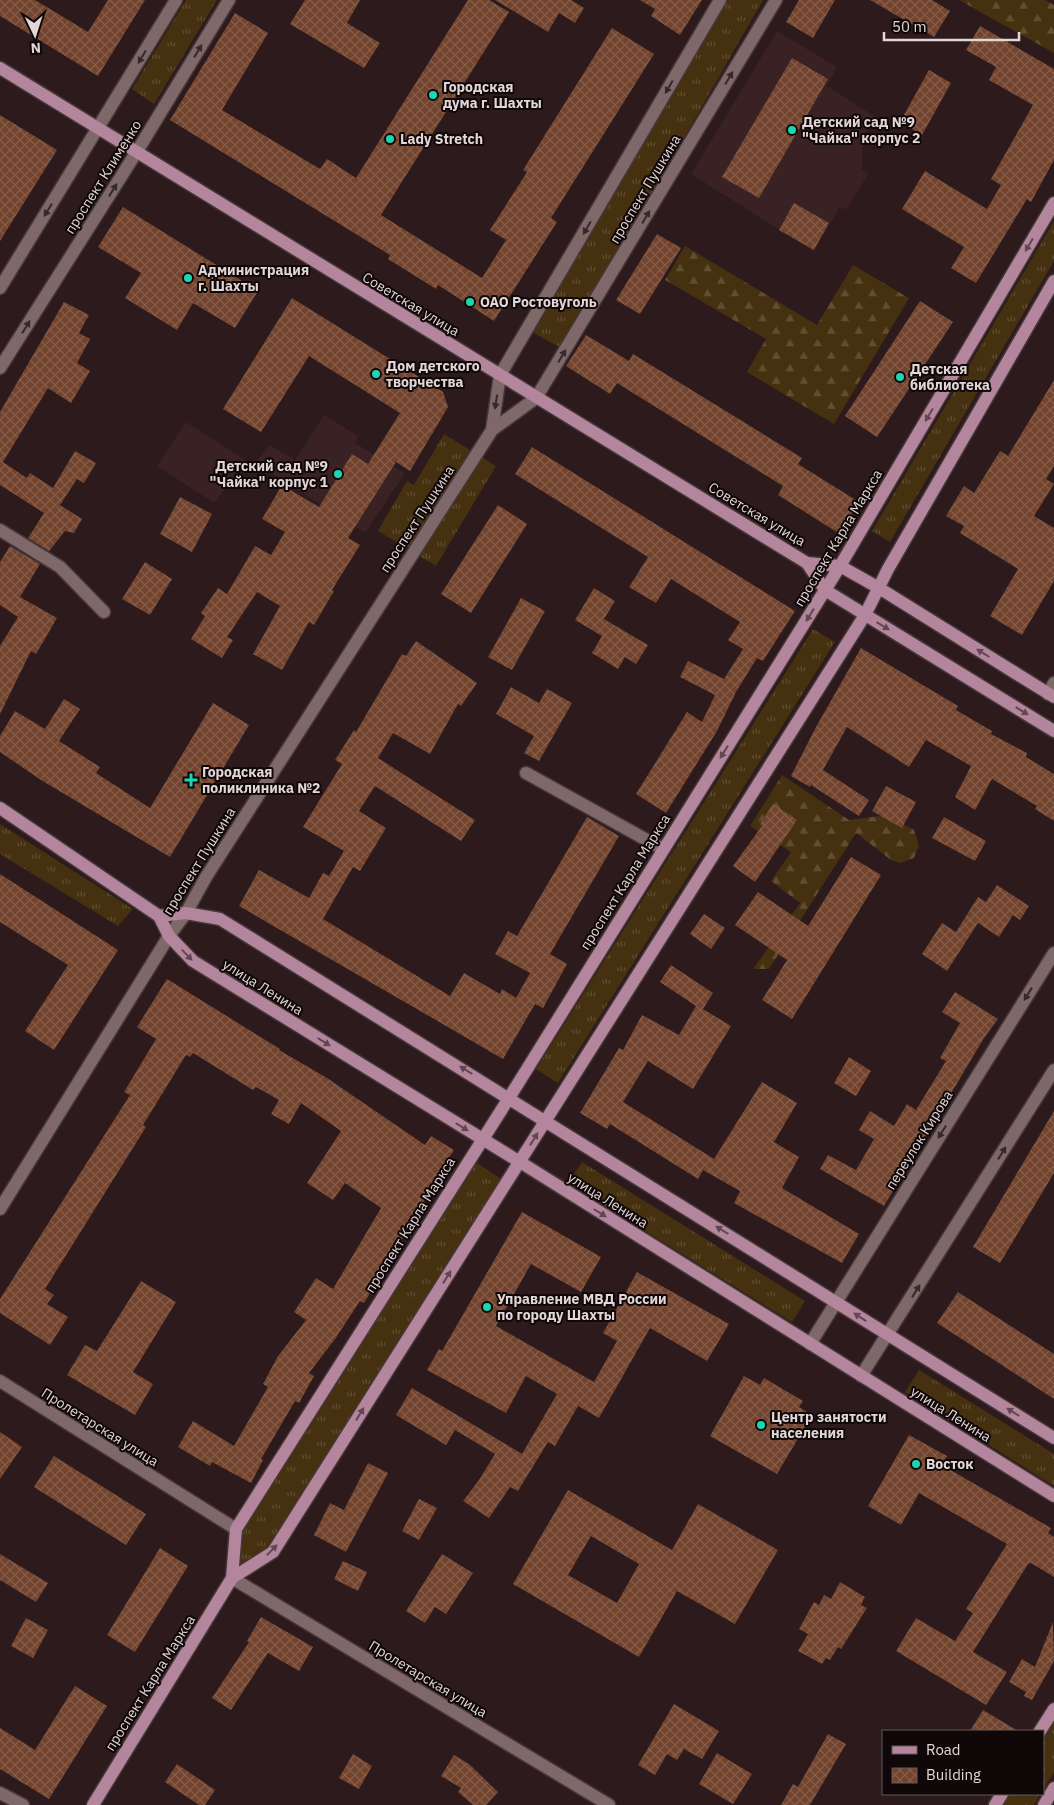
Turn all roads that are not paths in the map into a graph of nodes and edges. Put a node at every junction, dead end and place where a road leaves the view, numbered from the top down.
1 (176, 0) edge
2 (229, 0) edge
3 (720, 0) edge
4 (776, 0) edge
5 (0, 68) edge
6 (98, 129) junction
7 (136, 153) junction
8 (1054, 203) edge
9 (1054, 281) edge
10 (0, 288) edge
11 (0, 368) edge
12 (500, 375) junction
13 (536, 398) junction
14 (492, 430) junction
15 (0, 530) edge
16 (807, 562) junction
17 (840, 566) junction
18 (879, 588) junction
19 (825, 590) junction
20 (104, 612) dead end
21 (865, 615) junction
22 (1052, 691) edge
23 (1054, 730) edge
24 (526, 772) dead end
25 (0, 808) edge
26 (663, 849) junction
27 (186, 913) junction
28 (159, 916) junction
29 (169, 936) junction
30 (1054, 953) edge
31 (1054, 1070) edge
32 (509, 1098) junction
33 (546, 1121) junction
34 (482, 1140) junction
35 (520, 1162) junction
36 (0, 1209) edge
37 (836, 1301) junction
38 (889, 1335) junction
39 (810, 1344) junction
40 (861, 1376) junction
41 (0, 1381) edge
42 (1054, 1438) edge
43 (1054, 1496) edge
44 (236, 1529) junction
45 (232, 1578) junction
46 (1054, 1709) edge
47 (1041, 1730) edge
48 (1054, 1788) edge
49 (0, 1793) edge
50 (587, 1800) edge
51 (22, 1805) edge
52 (93, 1805) edge
53 (609, 1805) edge
54 (1044, 1805) edge

1 -> 6 street, проспект Клименко
7 -> 2 street, проспект Клименко
3 -> 12 street, проспект Пушкина
13 -> 4 street, проспект Пушкина
5 - 6 main road, Советская улица
6 - 7 main road, Советская улица
6 -> 10 street, проспект Клименко
11 -> 7 street, проспект Клименко
7 - 12 main road, Советская улица
8 -> 17 main road, проспект Карла Маркса
9 - 18 main road, проспект Карла Маркса
12 - 13 main road, Советская улица
12 -> 14 street, проспект Пушкина
13 - 14 street, проспект Пушкина
13 - 16 main road, Советская улица
14 - 27 street, проспект Пушкина
15 - 20 street
16 - 17 main road, Советская улица
16 - 19 main road, Советская улица
17 - 18 main road, Советская улица
17 - 19 main road, проспект Карла Маркса
18 - 21 main road, проспект Карла Маркса
22 -> 18 main road, Советская улица
19 - 21 main road, Советская улица
19 -> 26 main road, проспект Карла Маркса
21 -> 23 main road, Советская улица
21 - 33 main road, проспект Карла Маркса
24 - 26 street
25 - 28 main road, улица Ленина
26 - 32 main road, проспект Карла Маркса
27 - 28 main road
27 - 29 street, проспект Пушкина
32 -> 27 main road
28 - 29 main road, улица Ленина
29 -> 34 main road, улица Ленина
29 - 36 street, проспект Пушкина
30 -> 37 street, переулок Кирова
38 -> 31 street
32 - 33 main road
32 - 34 main road, проспект Карла Маркса
35 -> 33 main road, проспект Карла Маркса
37 -> 33 main road
34 - 35 main road, улица Ленина
34 - 44 main road, проспект Карла Маркса
35 -> 39 main road, улица Ленина
45 -> 35 main road, проспект Карла Маркса
38 -> 37 main road
37 - 39 street, переулок Кирова
38 - 40 street
42 -> 38 main road
39 - 40 main road, улица Ленина
40 - 43 main road, улица Ленина
41 - 44 street, Пролетарская улица
44 - 45 main road, проспект Карла Маркса
45 - 50 street, Пролетарская улица
45 - 52 main road, проспект Карла Маркса
46 - 47 main road
48 - 54 main road
49 - 51 street
50 - 53 street, Пролетарская улица

